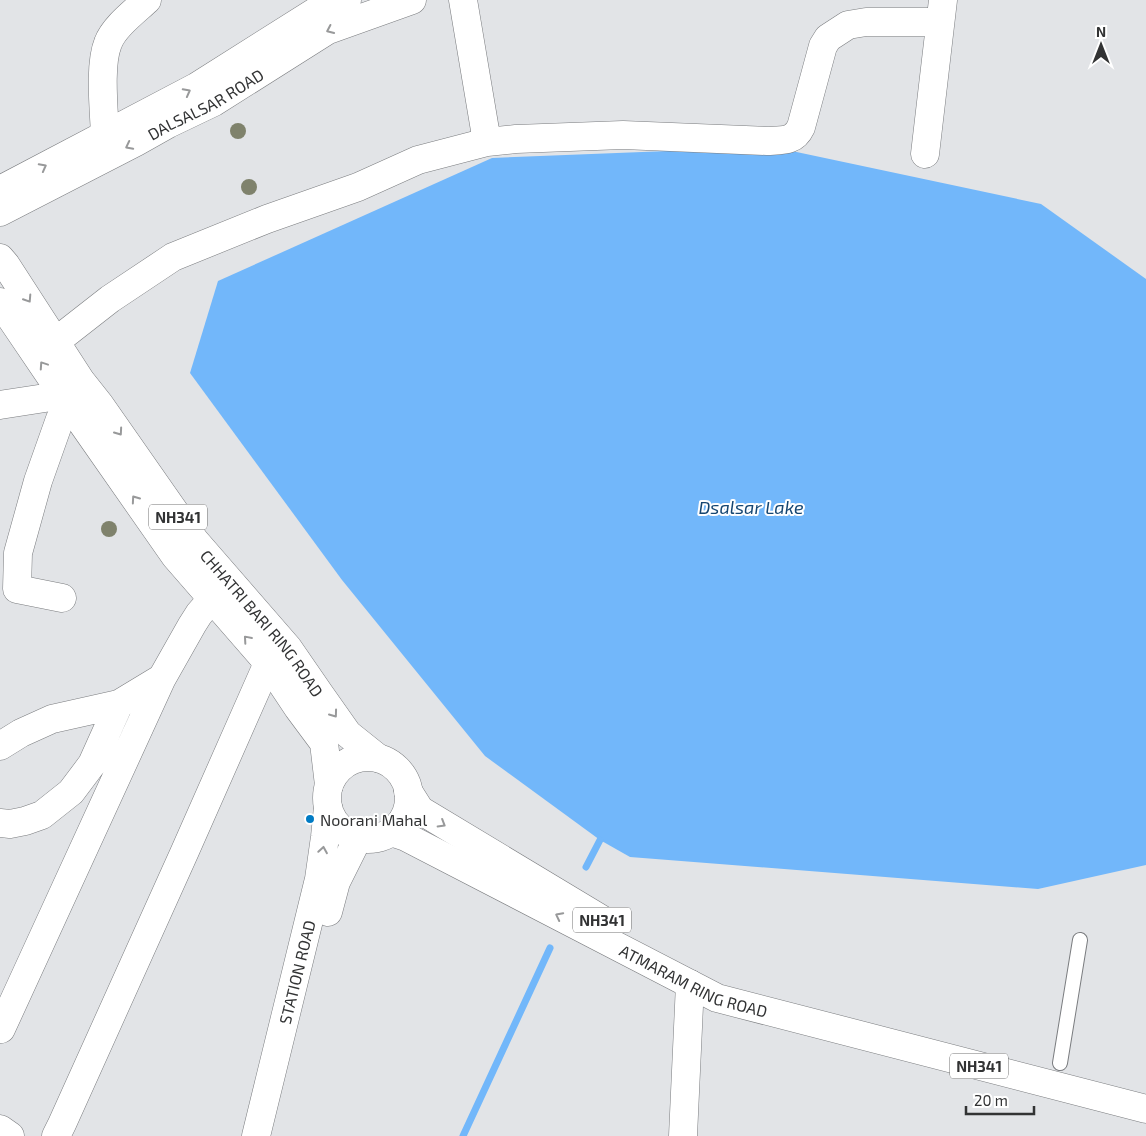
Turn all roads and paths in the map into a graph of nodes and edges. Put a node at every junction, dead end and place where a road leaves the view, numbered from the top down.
1 (147, 0) edge
2 (347, 0) edge
3 (412, 0) edge
4 (463, 0) edge
5 (373, 7) edge
6 (942, 11) edge
7 (105, 135) junction
8 (487, 142) junction
9 (925, 154) dead end
10 (0, 190) edge
11 (0, 212) edge
12 (0, 258) edge
13 (0, 302) edge
14 (55, 342) junction
15 (57, 400) junction
16 (0, 405) edge
17 (62, 598) dead end
18 (212, 599) junction
19 (268, 663) junction
20 (162, 678) junction
21 (119, 704) junction
22 (0, 746) edge
23 (378, 758) junction
24 (408, 791) junction
25 (328, 796) junction
26 (0, 823) edge
27 (391, 832) junction
28 (358, 838) junction
29 (1080, 940) dead end
30 (690, 984) junction
31 (812, 1023) junction
32 (0, 1029) edge
33 (1060, 1063) dead end
34 (1146, 1109) edge
35 (0, 1129) edge
36 (10, 1136) edge
37 (56, 1136) edge
38 (256, 1136) edge
39 (274, 1136) edge
40 (683, 1136) edge

1 - 7 main road
7 -> 2 main road, DALSALSAR ROAD
3 - 5 main road, DALSALSAR ROAD
4 - 8 main road
5 -> 11 main road, DALSALSAR ROAD
6 - 8 main road
6 - 9 main road
10 -> 7 main road, DALSALSAR ROAD
8 - 14 main road
12 -> 14 main road, CHHATRI BARI RING ROAD / NH341
15 -> 13 main road, CHHATRI BARI RING ROAD / NH341
14 -> 23 main road, CHHATRI BARI RING ROAD / NH341
15 - 16 main road
15 - 17 main road
18 -> 15 main road, CHHATRI BARI RING ROAD / NH341
19 -> 18 main road, CHHATRI BARI RING ROAD / NH341
18 - 20 main road
19 - 25 main road, CHHATRI BARI RING ROAD / NH341
19 - 37 main road
20 - 21 main road
20 - 32 main road
21 - 22 main road
21 - 26 main road
23 - 24 main road, NH341
23 - 25 main road
24 - 27 main road
24 -> 31 main road, ATMARAM RING ROAD / NH341
25 - 28 main road, NH341
38 -> 25 main road, STATION ROAD
27 - 28 main road
30 -> 27 main road, ATMARAM RING ROAD / NH341
28 - 39 main road, STATION ROAD
29 - 33 lane
30 - 31 main road, ATMARAM RING ROAD / NH341
30 - 40 main road
31 - 34 main road, ATMARAM RING ROAD / NH341
35 - 36 main road

